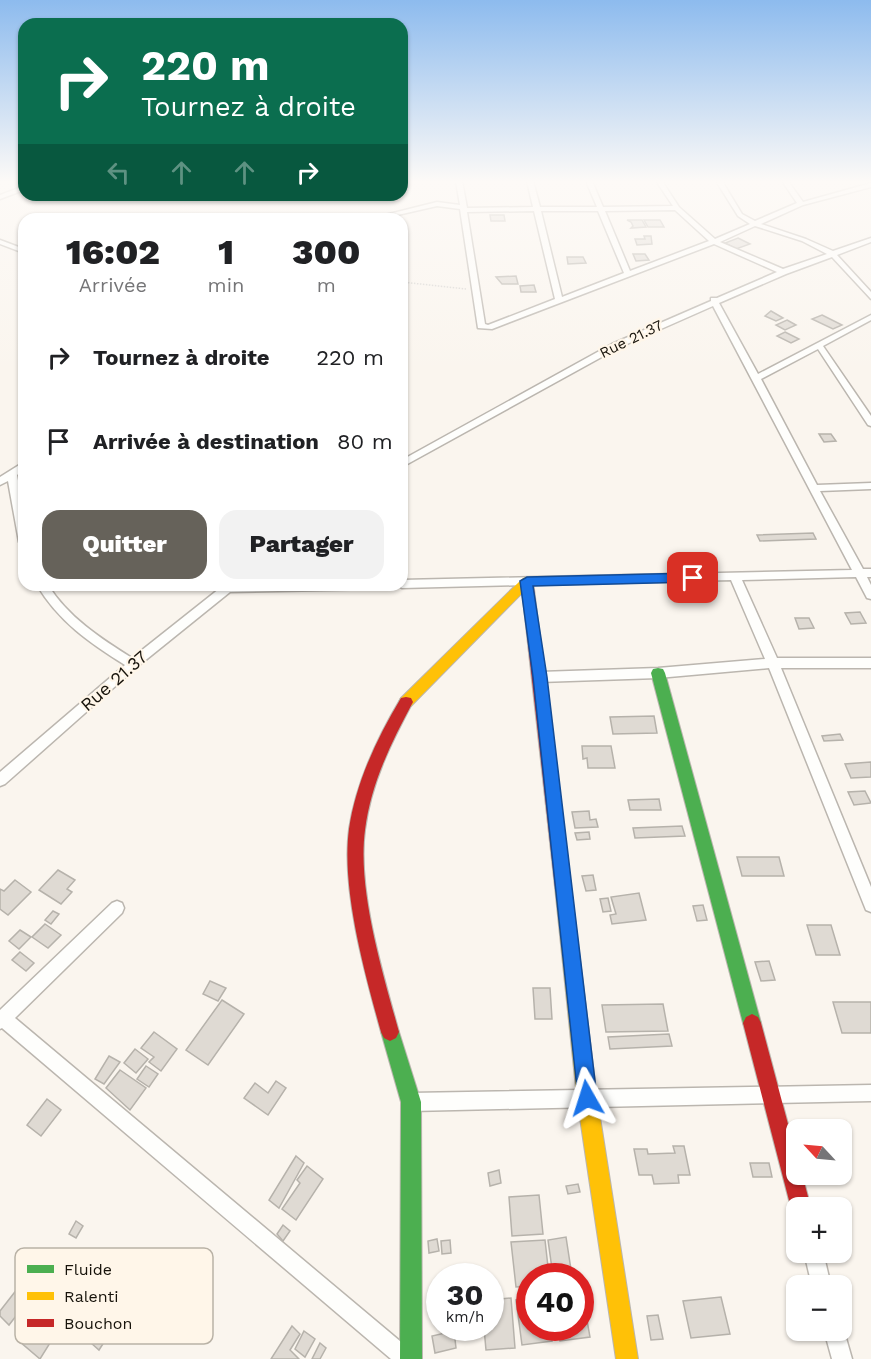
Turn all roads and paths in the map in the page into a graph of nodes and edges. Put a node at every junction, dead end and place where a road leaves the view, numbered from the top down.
1 (470, 244) edge
2 (546, 244) edge
3 (616, 244) edge
4 (707, 244) edge
5 (720, 244) edge
6 (813, 244) edge
7 (859, 244) edge
8 (833, 254) junction
9 (783, 272) junction
10 (628, 274) junction
11 (408, 283) edge
12 (477, 290) junction
13 (871, 297) edge
14 (560, 300) junction
15 (714, 300) junction
16 (871, 317) edge
17 (819, 345) junction
18 (757, 378) junction
19 (871, 423) edge
20 (408, 461) edge
21 (18, 470) edge
22 (12, 474) junction
23 (0, 482) edge
24 (871, 486) edge
25 (815, 488) junction
26 (18, 508) edge
27 (865, 573) edge
28 (735, 576) junction
29 (527, 581) junction
30 (408, 584) edge
31 (45, 591) edge
32 (224, 591) edge
33 (871, 595) edge
34 (773, 663) junction
35 (871, 663) edge
36 (133, 664) junction
37 (658, 673) junction
38 (540, 677) junction
39 (0, 780) edge
40 (871, 905) edge
41 (117, 908) dead end
42 (2, 1019) edge
43 (871, 1093) edge
44 (771, 1096) junction
45 (587, 1098) junction
46 (411, 1102) junction
47 (798, 1197) edge
48 (837, 1341) edge
49 (406, 1359) edge
50 (411, 1359) edge
51 (627, 1359) edge
52 (842, 1359) edge

1 - 12 street
2 - 14 street
3 - 10 street
4 - 10 street
5 - 9 street
6 - 8 street
7 - 8 street, Rue 21.37
8 - 9 street, Rue 21.37
8 - 13 street
9 - 15 street, Rue 21.37
10 - 14 street
11 - 12 path
12 - 14 street
15 - 18 street
15 - 20 street, Rue 21.37
16 - 17 street
17 - 18 street
17 - 19 street
18 - 25 street
21 - 22 street
22 - 23 street
22 - 26 street
24 - 25 street
25 - 27 street
27 - 28 street
27 - 33 street
28 - 29 street
28 - 34 street
29 - 30 street
29 - 38 street
29 - 46 street
31 - 36 street
32 - 36 street, Rue 21.37
34 - 35 street
34 - 37 street
34 - 40 street
36 - 39 street, Rue 21.37
37 - 38 street
37 - 44 street
38 - 45 street
41 - 42 street
42 - 49 street
43 - 44 street
44 - 45 street
44 - 47 street
45 - 46 street
45 - 51 street
46 - 50 street
48 - 52 street

